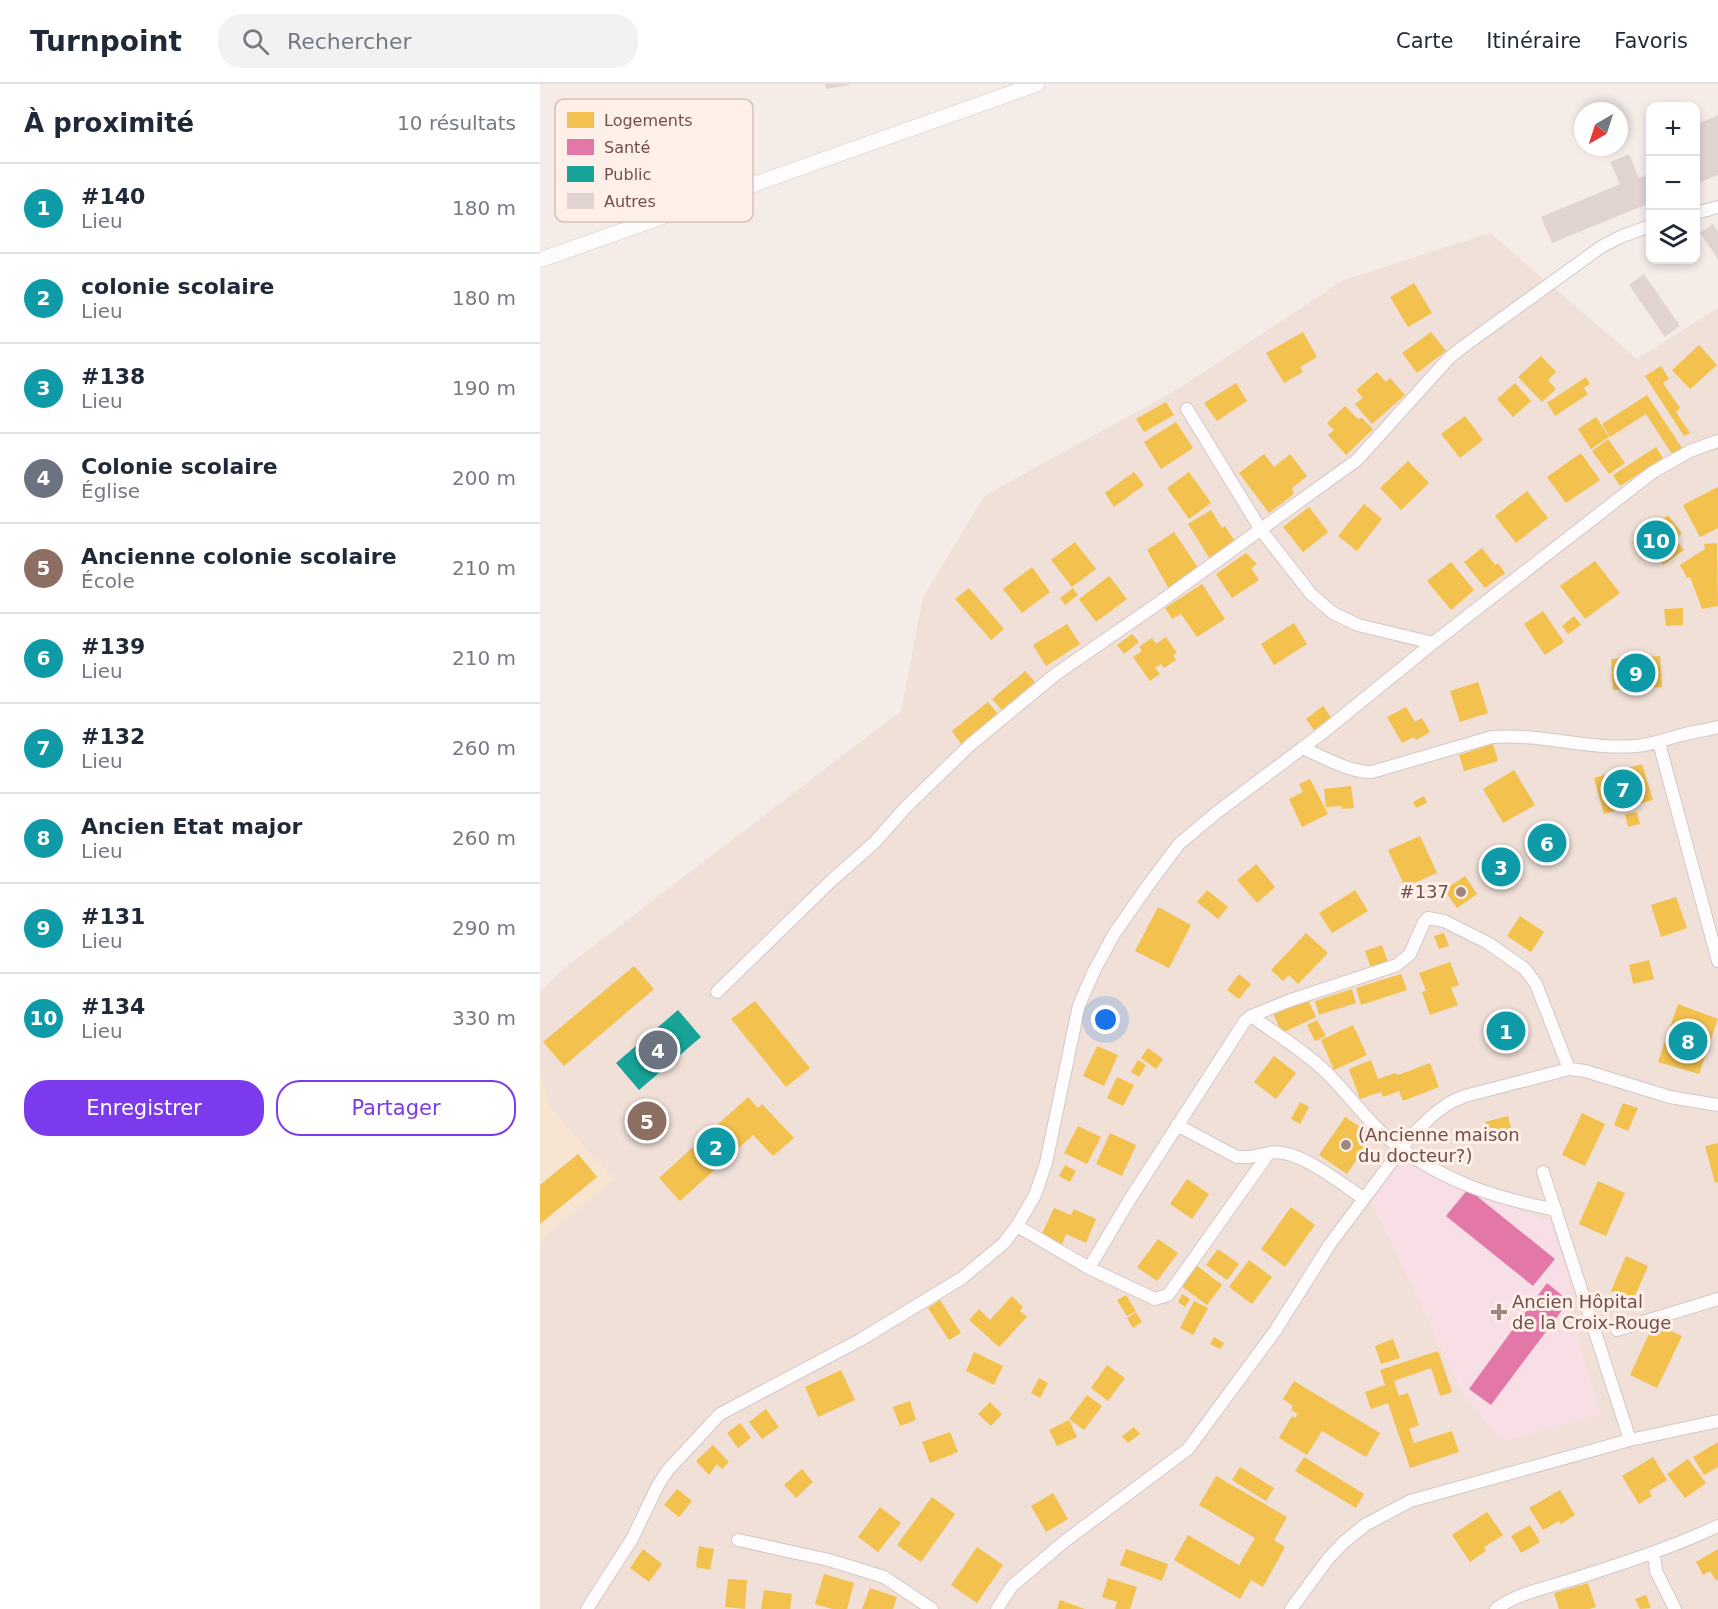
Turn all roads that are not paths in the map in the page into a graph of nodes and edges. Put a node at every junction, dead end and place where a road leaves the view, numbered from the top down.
1 (1037, 84) edge
2 (753, 185) edge
3 (1718, 207) edge
4 (1700, 212) edge
5 (647, 222) edge
6 (1646, 227) edge
7 (540, 260) edge
8 (1187, 409) dead end
9 (1718, 441) edge
10 (1261, 530) junction
11 (1433, 643) junction
12 (1718, 727) edge
13 (1659, 743) junction
14 (1302, 748) junction
15 (1718, 961) edge
16 (717, 992) dead end
17 (1251, 1016) junction
18 (1569, 1069) junction
19 (1718, 1105) edge
20 (1177, 1125) junction
21 (1401, 1149) junction
22 (1269, 1154) junction
23 (1543, 1172) dead end
24 (1363, 1198) junction
25 (1556, 1210) junction
26 (1017, 1226) junction
27 (1089, 1268) junction
28 (1718, 1299) edge
29 (1617, 1330) dead end
30 (1718, 1421) edge
31 (1630, 1440) junction
32 (1718, 1526) edge
33 (738, 1540) dead end
34 (1654, 1553) junction
35 (587, 1609) edge
36 (932, 1609) edge
37 (997, 1609) edge
38 (1291, 1609) edge
39 (1497, 1609) edge
40 (1675, 1609) edge

1 - 2 street
3 - 4 street
5 - 7 street
6 - 10 street
8 - 10 street
9 - 11 street
10 - 11 street
10 - 16 street
11 - 14 street
12 - 13 street
13 - 14 street
13 - 15 street
14 - 26 street
17 - 18 street
17 - 20 street
17 - 21 street
18 - 19 street
18 - 21 street
20 - 22 street
20 - 27 street
21 - 24 street
21 - 25 street
22 - 24 street
22 - 27 street
23 - 25 street
24 - 37 street
25 - 31 street
26 - 27 street
26 - 35 street
28 - 29 street
30 - 31 street
31 - 38 street
32 - 34 street
33 - 36 street
34 - 39 street
34 - 40 street

